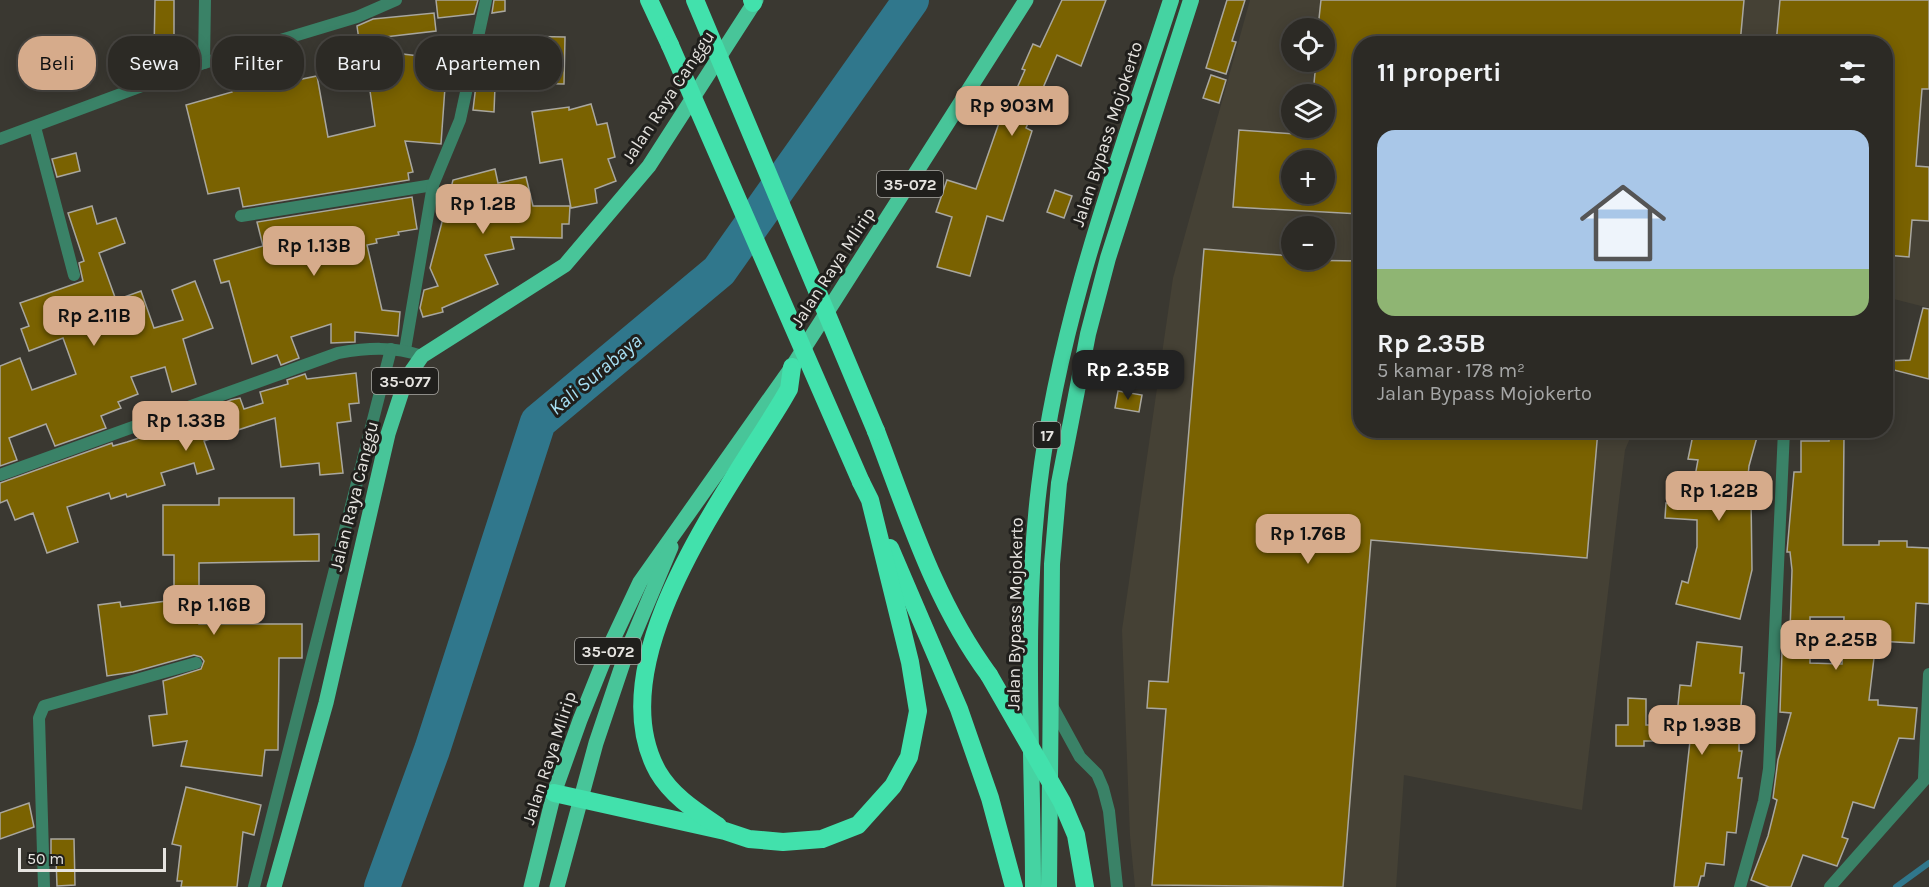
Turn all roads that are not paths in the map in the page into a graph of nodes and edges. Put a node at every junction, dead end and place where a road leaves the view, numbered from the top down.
1 (205, 0) edge
2 (396, 0) edge
3 (486, 0) edge
4 (650, 0) edge
5 (695, 0) edge
6 (1026, 0) edge
7 (1171, 0) edge
8 (1191, 0) edge
9 (754, 1) edge
10 (204, 63) junction
11 (35, 127) junction
12 (0, 139) edge
13 (433, 185) junction
14 (241, 216) dead end
15 (74, 275) dead end
16 (391, 349) junction
17 (405, 350) junction
18 (422, 356) junction
19 (792, 367) junction
20 (1784, 438) edge
21 (0, 475) edge
22 (870, 500) junction
23 (682, 519) junction
24 (196, 663) dead end
25 (1929, 674) edge
26 (1049, 700) junction
27 (1926, 776) edge
28 (554, 793) junction
29 (580, 799) junction
30 (725, 831) junction
31 (44, 887) edge
32 (254, 887) edge
33 (274, 887) edge
34 (531, 887) edge
35 (557, 887) edge
36 (1014, 887) edge
37 (1033, 887) edge
38 (1049, 887) edge
39 (1085, 887) edge
40 (1117, 887) edge
41 (1740, 887) edge
42 (1830, 887) edge

1 - 10 street
2 - 10 street
3 - 13 street
4 - 22 highway, bridge
5 - 39 highway, bridge
6 - 19 main road, Jalan Raya Mlirip / 35-072
7 - 37 highway, Jalan Bypass Mojokerto / 17
8 - 26 highway, Jalan Bypass Mojokerto / 17
9 - 18 main road, Jalan Raya Canggu / 35-077
10 - 11 street
11 - 12 street
11 - 15 street
13 - 14 street
13 - 17 street
16 - 17 street
16 - 21 street
16 - 32 street
17 - 18 street
18 - 33 main road, Jalan Raya Canggu / 35-077
19 - 23 main road, Jalan Raya Mlirip / 35-072
19 - 30 highway
20 - 41 street
22 - 30 highway
22 - 36 highway
23 - 28 main road, Jalan Raya Mlirip / 35-072
23 - 29 main road, Jalan Raya Mlirip / 35-072
24 - 31 street
25 - 27 street
26 - 38 highway, Jalan Bypass Mojokerto / 17
26 - 40 street
27 - 42 street
28 - 29 highway
28 - 34 main road, Jalan Raya Mlirip / 35-072
29 - 30 highway
29 - 35 main road, Jalan Raya Mlirip / 35-072

